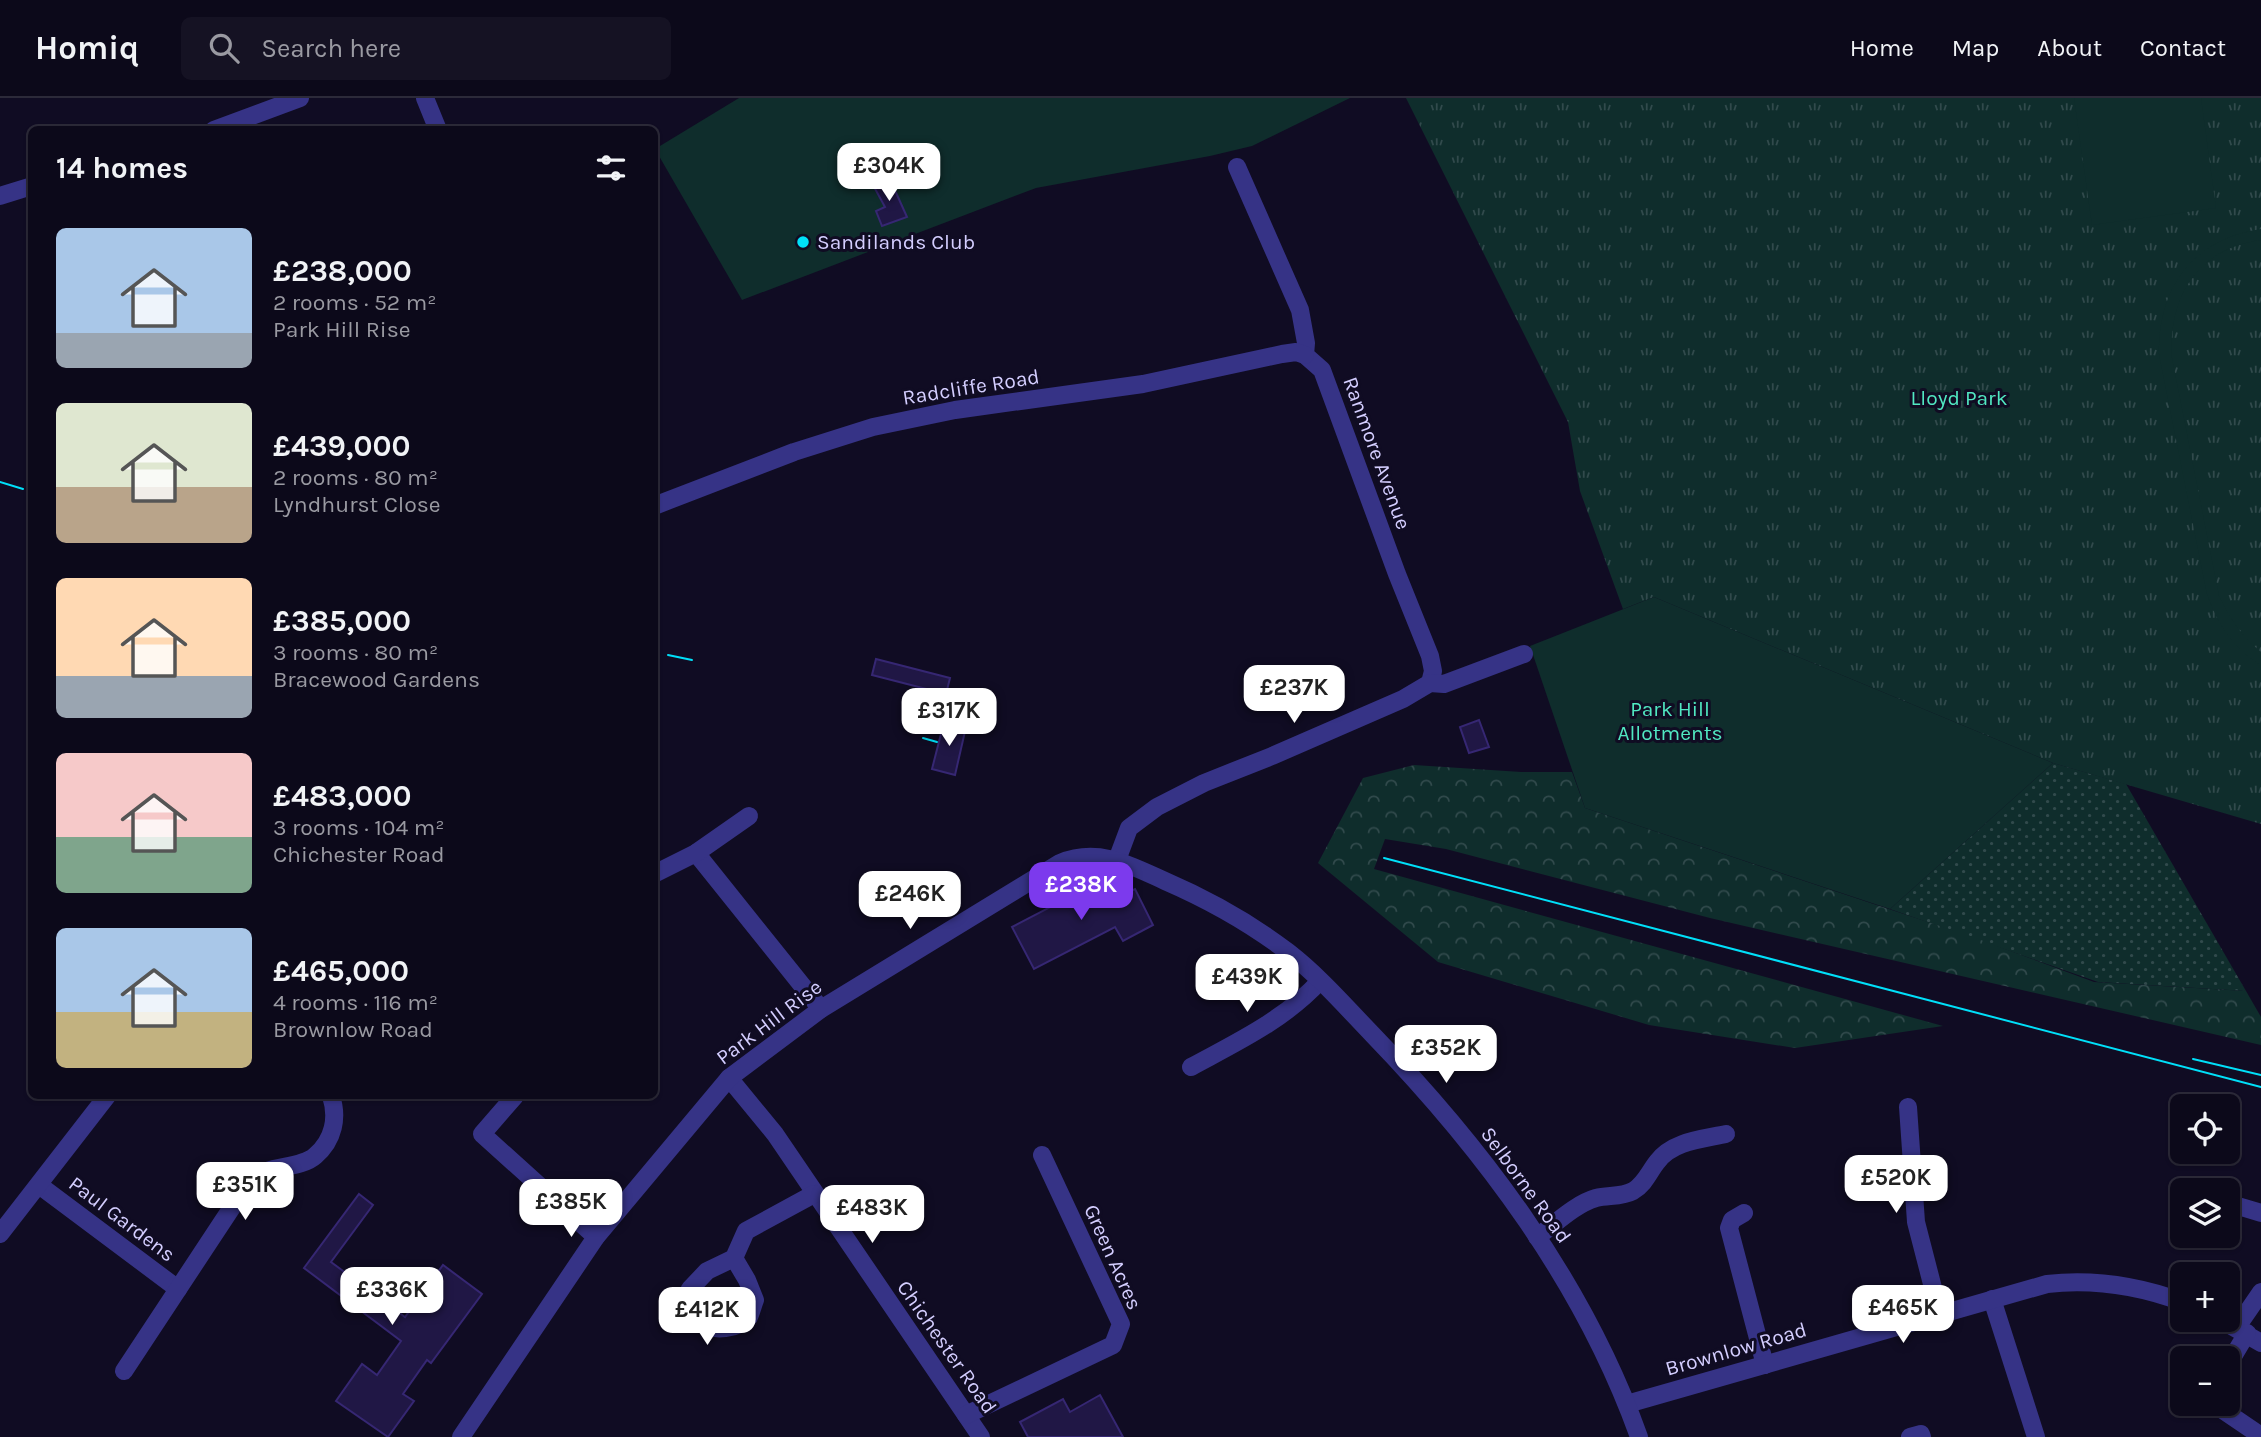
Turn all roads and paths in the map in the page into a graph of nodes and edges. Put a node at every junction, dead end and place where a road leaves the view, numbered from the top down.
1 (300, 98) edge
2 (425, 98) edge
3 (225, 126) edge
4 (437, 126) edge
5 (1237, 167) dead end
6 (28, 187) edge
7 (1, 193) edge
8 (1306, 355) junction
9 (658, 504) edge
10 (1524, 654) dead end
11 (1430, 683) junction
12 (749, 816) dead end
13 (696, 853) junction
14 (1117, 860) junction
15 (658, 872) edge
16 (1320, 981) junction
17 (821, 1009) junction
18 (1191, 1067) dead end
19 (729, 1078) junction
20 (105, 1099) edge
21 (332, 1099) edge
22 (512, 1099) edge
23 (1908, 1108) dead end
24 (1726, 1134) dead end
25 (1042, 1155) dead end
26 (39, 1185) junction
27 (814, 1194) junction
28 (2240, 1207) edge
29 (1744, 1213) dead end
30 (2261, 1213) edge
31 (0, 1234) edge
32 (596, 1237) junction
33 (1537, 1237) junction
34 (734, 1258) dead end
35 (178, 1289) junction
36 (2261, 1292) edge
37 (2170, 1299) edge
38 (1992, 1300) junction
39 (1940, 1315) junction
40 (2242, 1331) edge
41 (1765, 1365) junction
42 (124, 1371) dead end
43 (1627, 1404) junction
44 (966, 1415) junction
45 (2232, 1416) edge
46 (2261, 1436) edge
47 (461, 1437) edge
48 (981, 1437) edge
49 (1639, 1437) edge
50 (1910, 1437) edge
51 (1922, 1437) edge
52 (2035, 1437) edge

1 - 3 street
2 - 4 street
5 - 8 street
6 - 7 street
8 - 9 street, Radcliffe Road
8 - 11 street, Ranmore Avenue
10 - 11 street
11 - 14 street
12 - 13 street
13 - 15 street
13 - 17 street
14 - 16 street, Selborne Road
14 - 17 street, Park Hill Rise
16 - 18 street
16 - 33 street, Selborne Road
17 - 19 street, Park Hill Rise
19 - 27 street, Chichester Road
19 - 32 street, Park Hill Rise
20 - 26 street
21 - 35 street, Paul Gardens
22 - 32 street
23 - 39 street
24 - 33 street
25 - 44 street, Green Acres
26 - 31 street
26 - 35 street, Paul Gardens
27 - 34 street
27 - 44 street, Chichester Road
28 - 30 street
29 - 41 street
32 - 47 street, Park Hill Rise
33 - 43 street, Selborne Road
35 - 42 street, Paul Gardens
36 - 40 street
37 - 38 street, Brownlow Road
38 - 39 street, Brownlow Road
38 - 52 street
39 - 41 street, Brownlow Road
41 - 43 street, Brownlow Road
43 - 49 street, Selborne Road
44 - 48 street, Chichester Road
45 - 46 street
50 - 51 street

